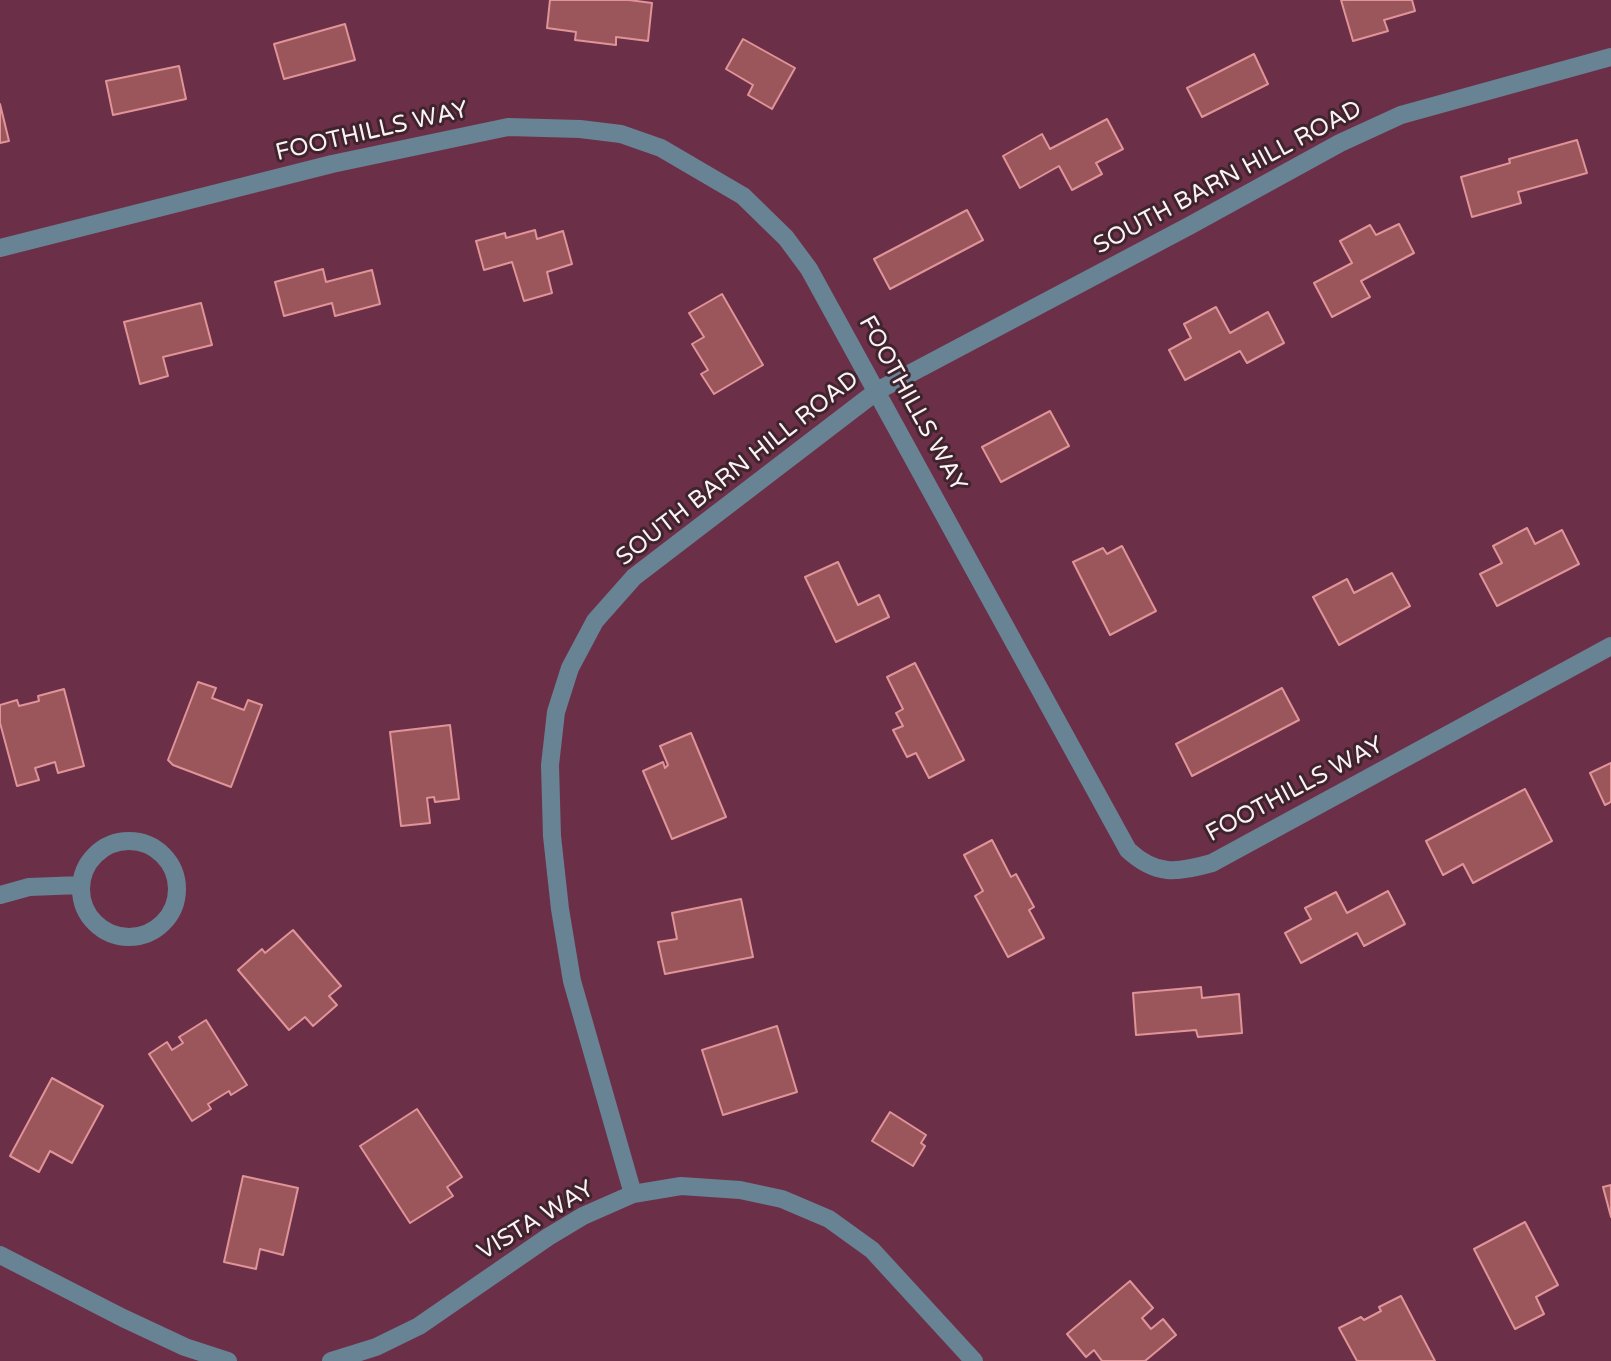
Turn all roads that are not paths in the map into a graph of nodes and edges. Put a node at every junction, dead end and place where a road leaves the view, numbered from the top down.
1 (1611, 57) edge
2 (0, 248) edge
3 (877, 391) junction
4 (1611, 646) edge
5 (81, 885) junction
6 (0, 895) edge
7 (633, 1194) junction
8 (0, 1255) edge
9 (228, 1361) edge
10 (331, 1361) edge
11 (974, 1361) edge

1 - 3 street, SOUTH BARN HILL ROAD
2 - 3 street, FOOTHILLS WAY
3 - 4 street, FOOTHILLS WAY
3 - 7 street, SOUTH BARN HILL ROAD
5 - 5 street
5 - 6 street
7 - 10 street, VISTA WAY
7 - 11 street, VISTA WAY
8 - 9 street

